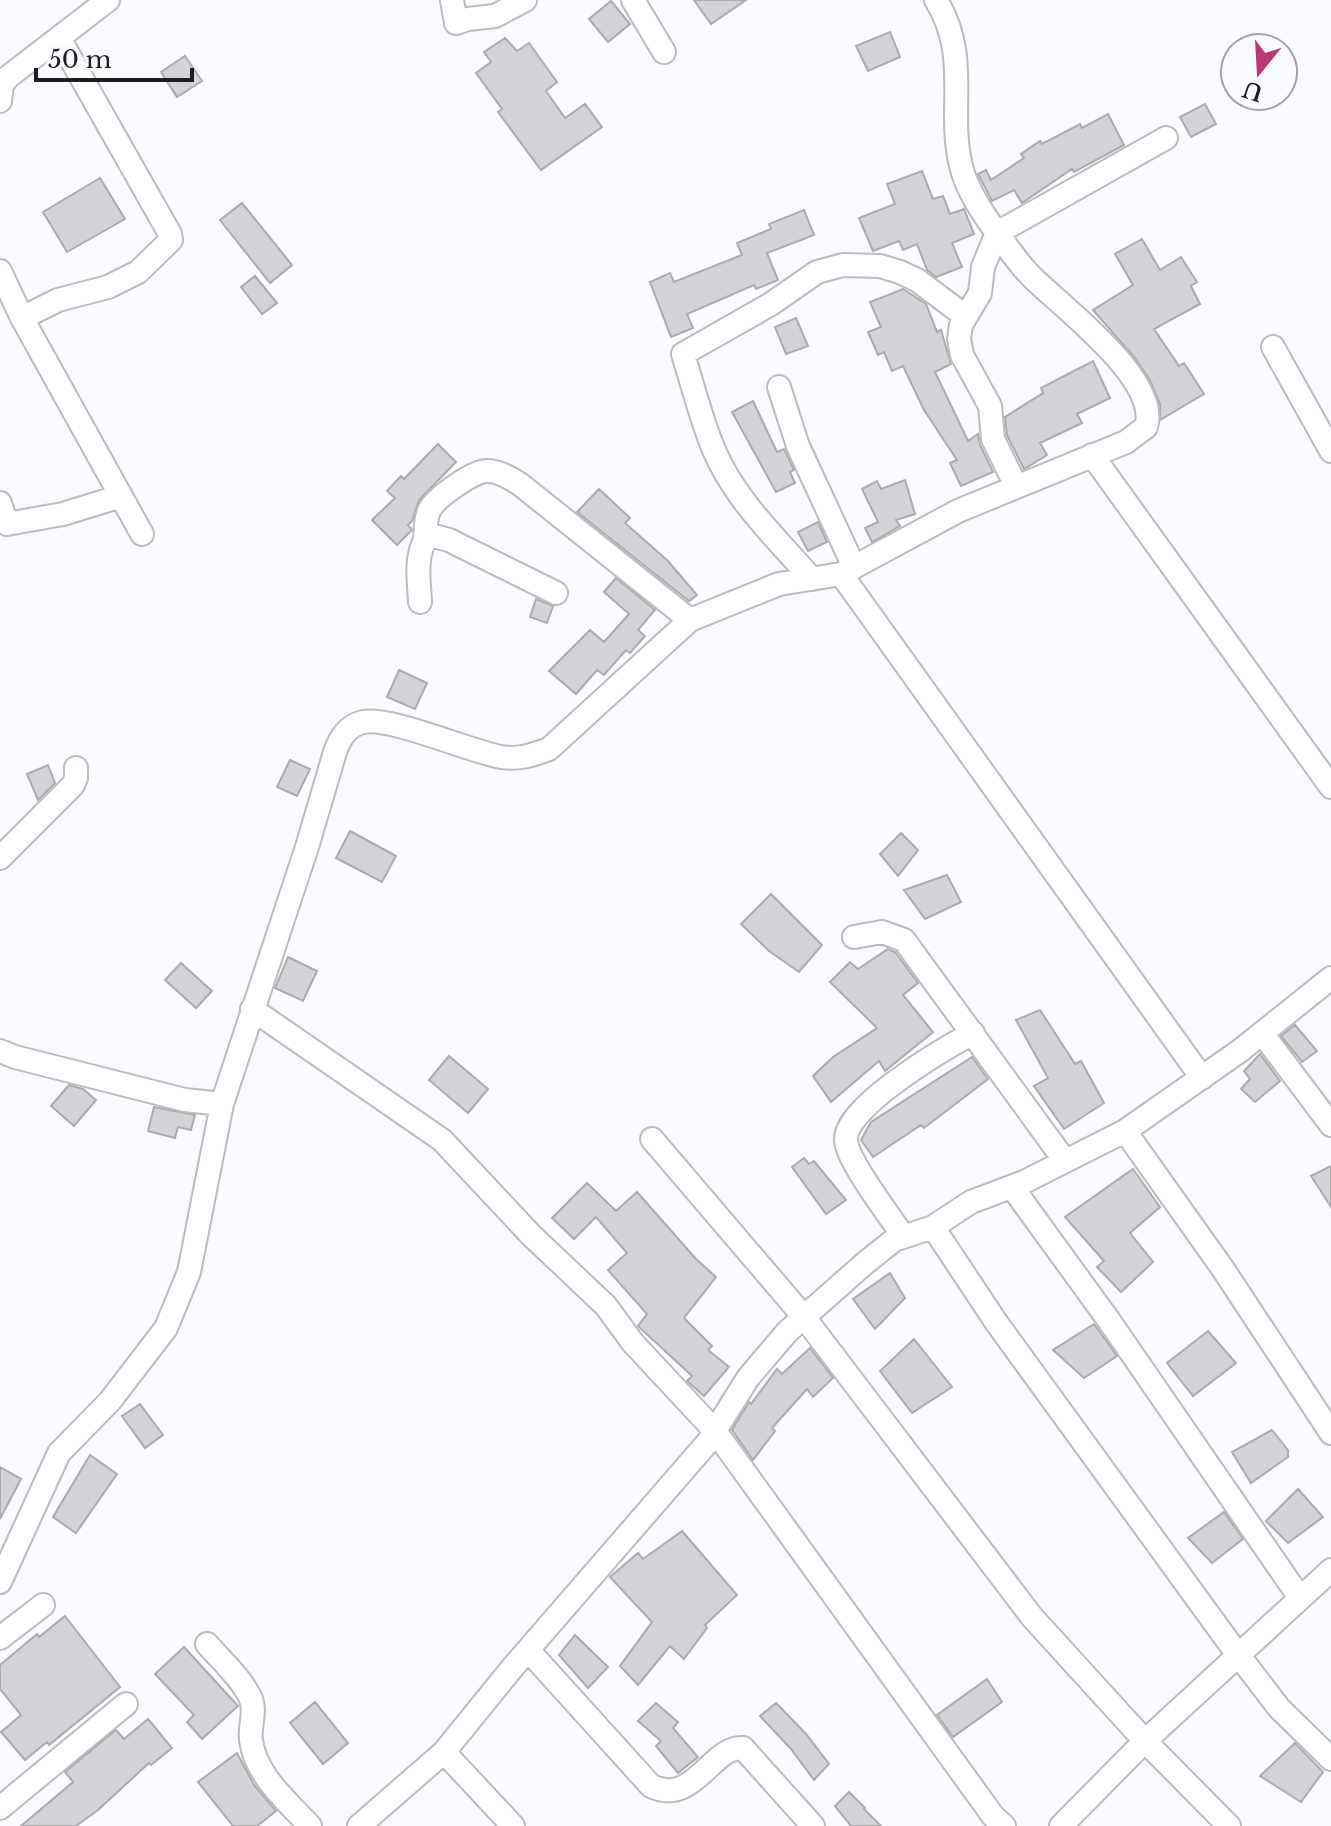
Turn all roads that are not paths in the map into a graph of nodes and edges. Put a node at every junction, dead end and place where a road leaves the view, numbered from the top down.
1 (108, 0) edge
2 (452, 0) edge
3 (525, 0) edge
4 (633, 0) edge
5 (936, 0) edge
6 (59, 38) junction
7 (664, 52) dead end
8 (0, 101) edge
9 (1166, 138) dead end
10 (997, 233) junction
11 (0, 271) edge
12 (965, 316) junction
13 (22, 318) junction
14 (1273, 347) dead end
15 (779, 387) dead end
16 (1331, 451) edge
17 (1092, 455) junction
18 (1016, 486) junction
19 (121, 496) junction
20 (0, 503) edge
21 (142, 534) dead end
22 (425, 540) junction
23 (848, 571) junction
24 (812, 579) junction
25 (556, 593) dead end
26 (420, 602) dead end
27 (690, 620) junction
28 (76, 768) dead end
29 (1331, 787) edge
30 (0, 858) edge
31 (854, 937) dead end
32 (1331, 978) edge
33 (252, 1009) junction
34 (973, 1033) junction
35 (1262, 1033) junction
36 (0, 1051) edge
37 (1202, 1078) junction
38 (222, 1104) junction
39 (1331, 1125) edge
40 (1125, 1131) junction
41 (652, 1139) dead end
42 (1065, 1161) junction
43 (1012, 1187) junction
44 (933, 1227) junction
45 (903, 1236) junction
46 (804, 1317) junction
47 (715, 1431) junction
48 (1331, 1433) edge
49 (1331, 1570) edge
50 (1, 1573) edge
51 (1300, 1598) junction
52 (43, 1605) dead end
53 (0, 1638) edge
54 (207, 1644) dead end
55 (528, 1650) junction
56 (1237, 1654) junction
57 (126, 1704) dead end
58 (1145, 1741) junction
59 (444, 1752) junction
60 (1331, 1759) edge
61 (0, 1808) edge
62 (310, 1826) edge
63 (359, 1826) edge
64 (513, 1826) edge
65 (813, 1826) edge
66 (1004, 1826) edge
67 (1061, 1826) edge
68 (1229, 1826) edge

1 - 6 street
2 - 3 street
4 - 7 street
5 - 10 street
6 - 8 street
6 - 13 street
9 - 10 street
10 - 12 street
10 - 17 street
11 - 13 street
12 - 18 street
12 - 24 street
13 - 19 street
14 - 16 street
15 - 23 street
17 - 18 street
17 - 29 street
18 - 23 street
19 - 20 street
19 - 21 street
22 - 25 street
22 - 26 street
22 - 27 street
23 - 24 street
23 - 37 street
24 - 27 street
27 - 33 street
28 - 30 street
31 - 34 street
32 - 35 street
33 - 38 street
33 - 47 street
34 - 42 street
34 - 45 street
35 - 37 street
35 - 39 street
36 - 38 street
37 - 40 street
38 - 50 street
40 - 42 street
40 - 48 street
41 - 46 street
42 - 43 street
43 - 44 street
43 - 51 street
44 - 45 street
44 - 56 street
45 - 46 street
46 - 47 street
46 - 58 street
47 - 55 street
47 - 66 street
49 - 51 street
51 - 56 street
52 - 53 street
54 - 62 street
55 - 59 street
55 - 65 street
56 - 58 street
56 - 60 street
57 - 61 street
58 - 67 street
58 - 68 street
59 - 63 street
59 - 64 street

